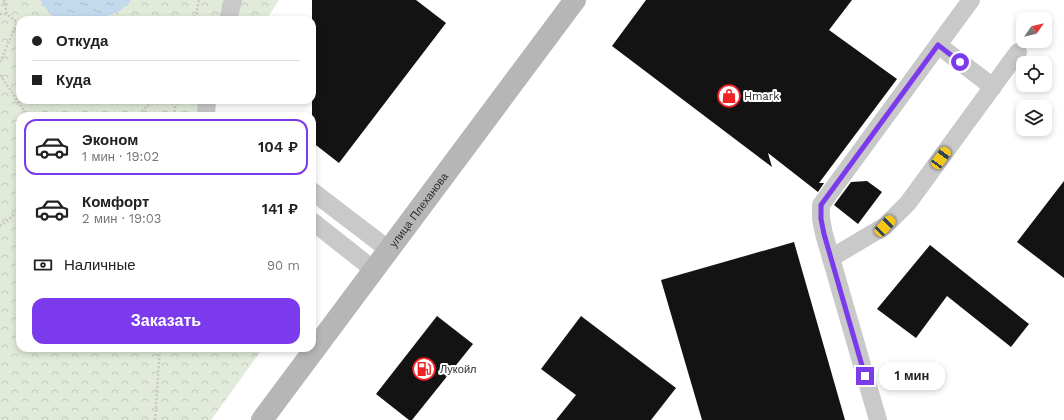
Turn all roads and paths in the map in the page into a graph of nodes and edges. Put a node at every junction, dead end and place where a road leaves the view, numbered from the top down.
1 (4, 0) edge
2 (200, 0) edge
3 (233, 0) edge
4 (576, 0) edge
5 (971, 0) edge
6 (0, 14) edge
7 (7, 14) junction
8 (196, 15) edge
9 (229, 16) edge
10 (16, 22) edge
11 (16, 28) edge
12 (938, 45) junction
13 (1018, 52) dead end
14 (0, 62) edge
15 (0, 76) edge
16 (992, 88) junction
17 (16, 99) edge
18 (150, 104) edge
19 (140, 112) edge
20 (316, 194) edge
21 (16, 213) edge
22 (316, 224) edge
23 (0, 226) edge
24 (389, 250) junction
25 (831, 258) junction
26 (374, 270) junction
27 (316, 348) edge
28 (160, 352) edge
29 (313, 352) edge
30 (154, 420) edge
31 (262, 420) edge
32 (878, 420) edge

1 - 7 path
2 - 8 path
3 - 9 lane
4 - 24 main road, улица Плеханова
5 - 12 lane
6 - 7 path
7 - 10 path
11 - 14 path
12 - 16 lane
12 - 25 lane
13 - 16 lane
15 - 17 path
16 - 25 lane
18 - 19 path
20 - 24 lane
21 - 23 path
22 - 26 lane
24 - 26 main road, улица Плеханова
25 - 32 lane
26 - 27 main road, улица Плеханова
28 - 30 path
29 - 31 main road, улица Плеханова

